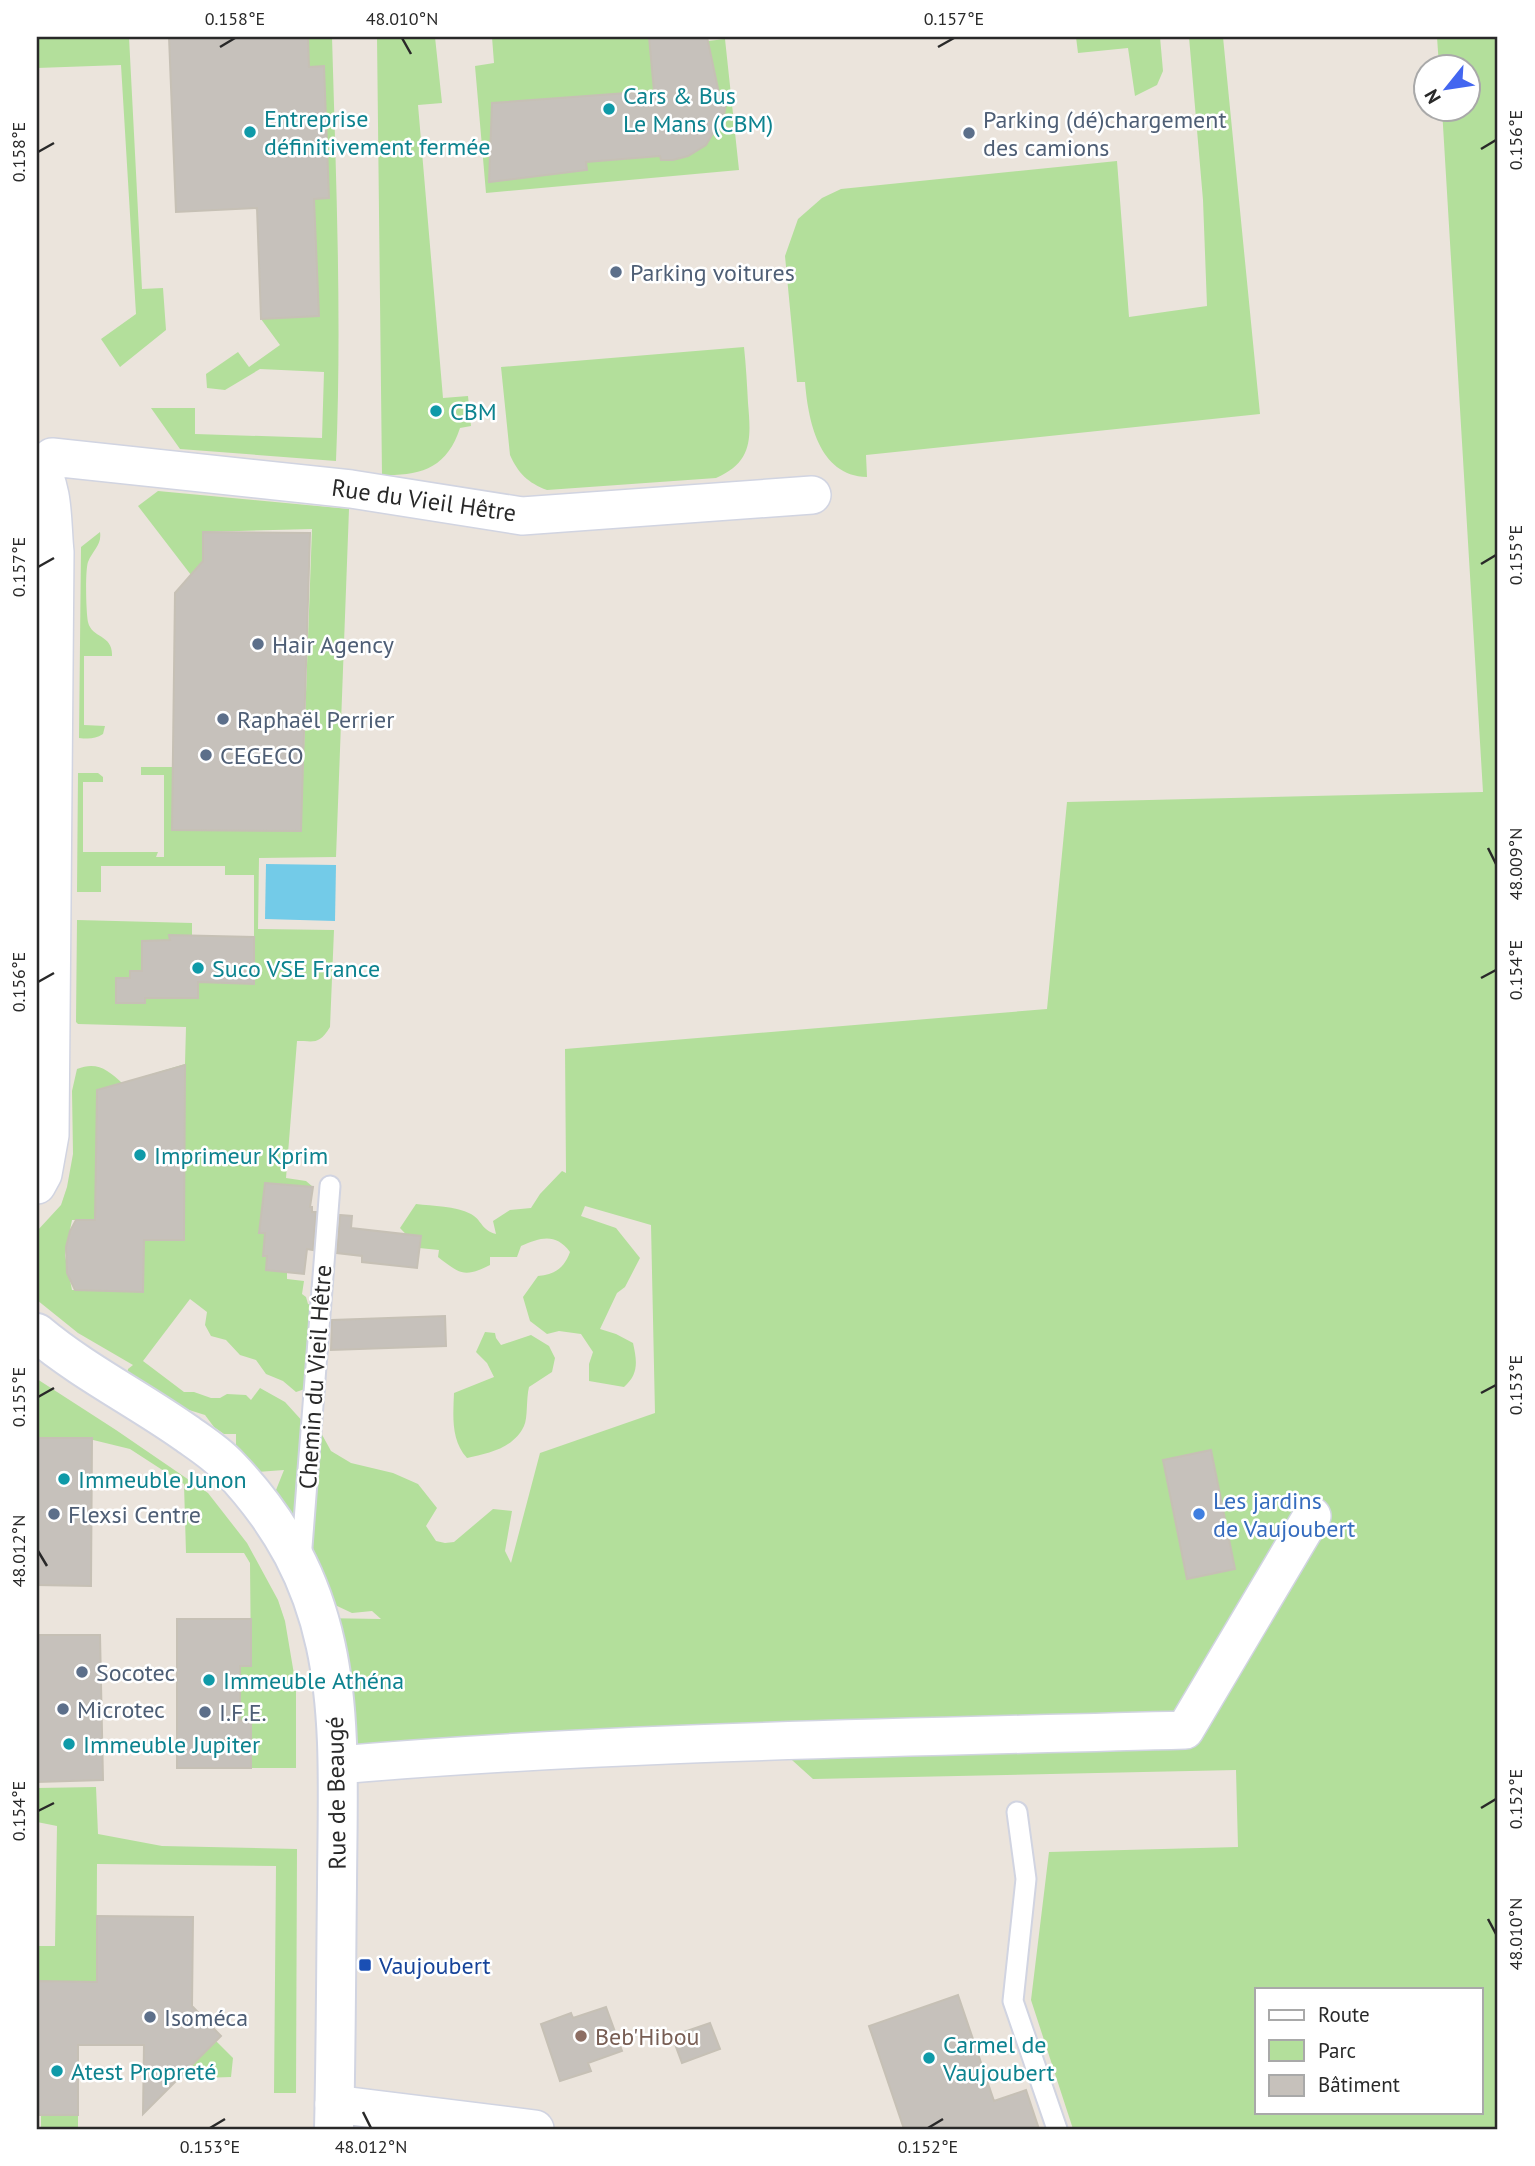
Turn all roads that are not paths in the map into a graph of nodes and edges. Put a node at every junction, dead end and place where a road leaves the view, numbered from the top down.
1 (38, 465) edge
2 (812, 495) dead end
3 (37, 1185) edge
4 (330, 1186) dead end
5 (37, 1333) edge
6 (1312, 1516) dead end
7 (300, 1568) junction
8 (338, 1765) junction
9 (1017, 1812) dead end
10 (334, 2117) edge
11 (535, 2129) edge
12 (1057, 2129) edge

1 - 2 street, Rue du Vieil Hêtre
1 - 3 street
4 - 7 lane, Chemin du Vieil Hêtre
5 - 7 street, Rue de Beaugé
6 - 8 street
7 - 8 street, Rue de Beaugé
8 - 10 street, Rue de Beaugé
9 - 12 lane
10 - 11 street

